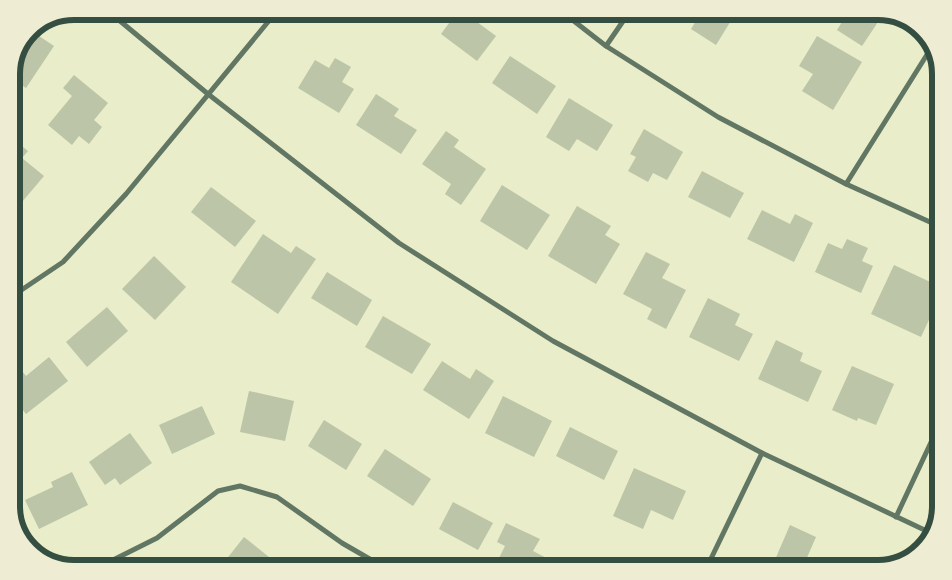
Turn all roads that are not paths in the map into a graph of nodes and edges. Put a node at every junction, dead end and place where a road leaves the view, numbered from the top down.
1 (119, 20) edge
2 (270, 20) edge
3 (573, 20) edge
4 (624, 20) edge
5 (606, 46) junction
6 (928, 53) edge
7 (208, 94) junction
8 (846, 184) junction
9 (932, 223) edge
10 (20, 291) edge
11 (932, 440) edge
12 (762, 453) junction
13 (896, 517) junction
14 (926, 531) edge
15 (113, 560) edge
16 (371, 560) edge
17 (710, 560) edge

1 - 7 street
2 - 7 street
3 - 5 street
4 - 5 street
5 - 8 street
6 - 8 street
7 - 10 street
7 - 12 street
8 - 9 street
11 - 13 street
12 - 13 street
12 - 17 street
13 - 14 street
15 - 16 street

